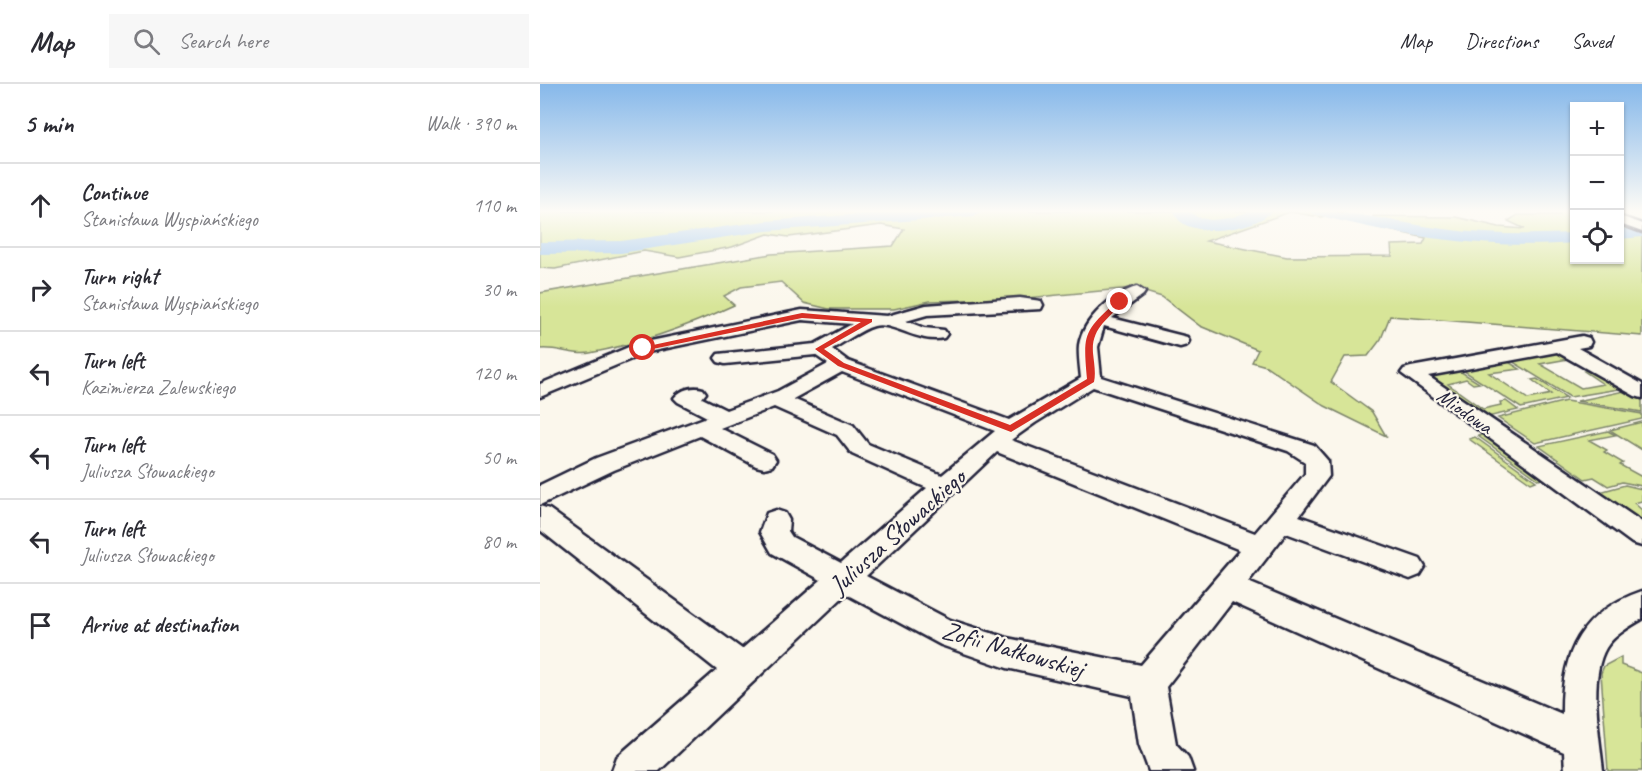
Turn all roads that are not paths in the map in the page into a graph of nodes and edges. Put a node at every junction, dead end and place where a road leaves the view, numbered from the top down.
1 (1137, 292) dead end
2 (1035, 305) dead end
3 (1100, 320) junction
4 (879, 321) junction
5 (938, 334) dead end
6 (1180, 341) dead end
7 (1582, 342) dead end
8 (1560, 346) junction
9 (819, 349) junction
10 (725, 358) dead end
11 (841, 365) junction
12 (1091, 380) junction
13 (540, 391) edge
14 (1642, 392) edge
15 (696, 393) dead end
16 (775, 393) junction
17 (726, 418) junction
18 (701, 427) junction
19 (1003, 436) junction
20 (764, 460) dead end
21 (945, 486) junction
22 (540, 496) edge
23 (540, 516) edge
24 (776, 520) dead end
25 (1281, 520) junction
26 (1642, 536) edge
27 (1260, 546) junction
28 (1410, 567) dead end
29 (845, 578) junction
30 (1227, 586) junction
31 (1642, 604) edge
32 (743, 670) junction
33 (1148, 683) junction
34 (1583, 757) edge
35 (632, 771) edge
36 (1174, 771) edge

1 - 3 street
2 - 4 street
3 - 6 street
3 - 12 street
4 - 5 street
4 - 9 street
4 - 13 street
7 - 8 street, Miodowa
8 - 14 street
8 - 26 street, Miodowa
9 - 10 street
9 - 11 street
11 - 16 street
11 - 19 street
12 - 19 street, Juliusza Słowackiego
12 - 25 street
15 - 17 street
16 - 17 street
16 - 21 street
17 - 18 street
18 - 20 street
18 - 22 street
19 - 21 street, Juliusza Słowackiego
19 - 27 street
21 - 29 street, Juliusza Słowackiego
23 - 32 street
24 - 29 street, Zofii Nałkowskiej
25 - 27 street
25 - 28 street
27 - 30 street
29 - 32 street, Juliusza Słowackiego
29 - 33 street, Zofii Nałkowskiej
30 - 33 street
30 - 34 street
31 - 34 street
32 - 35 street, Juliusza Słowackiego
33 - 36 street

